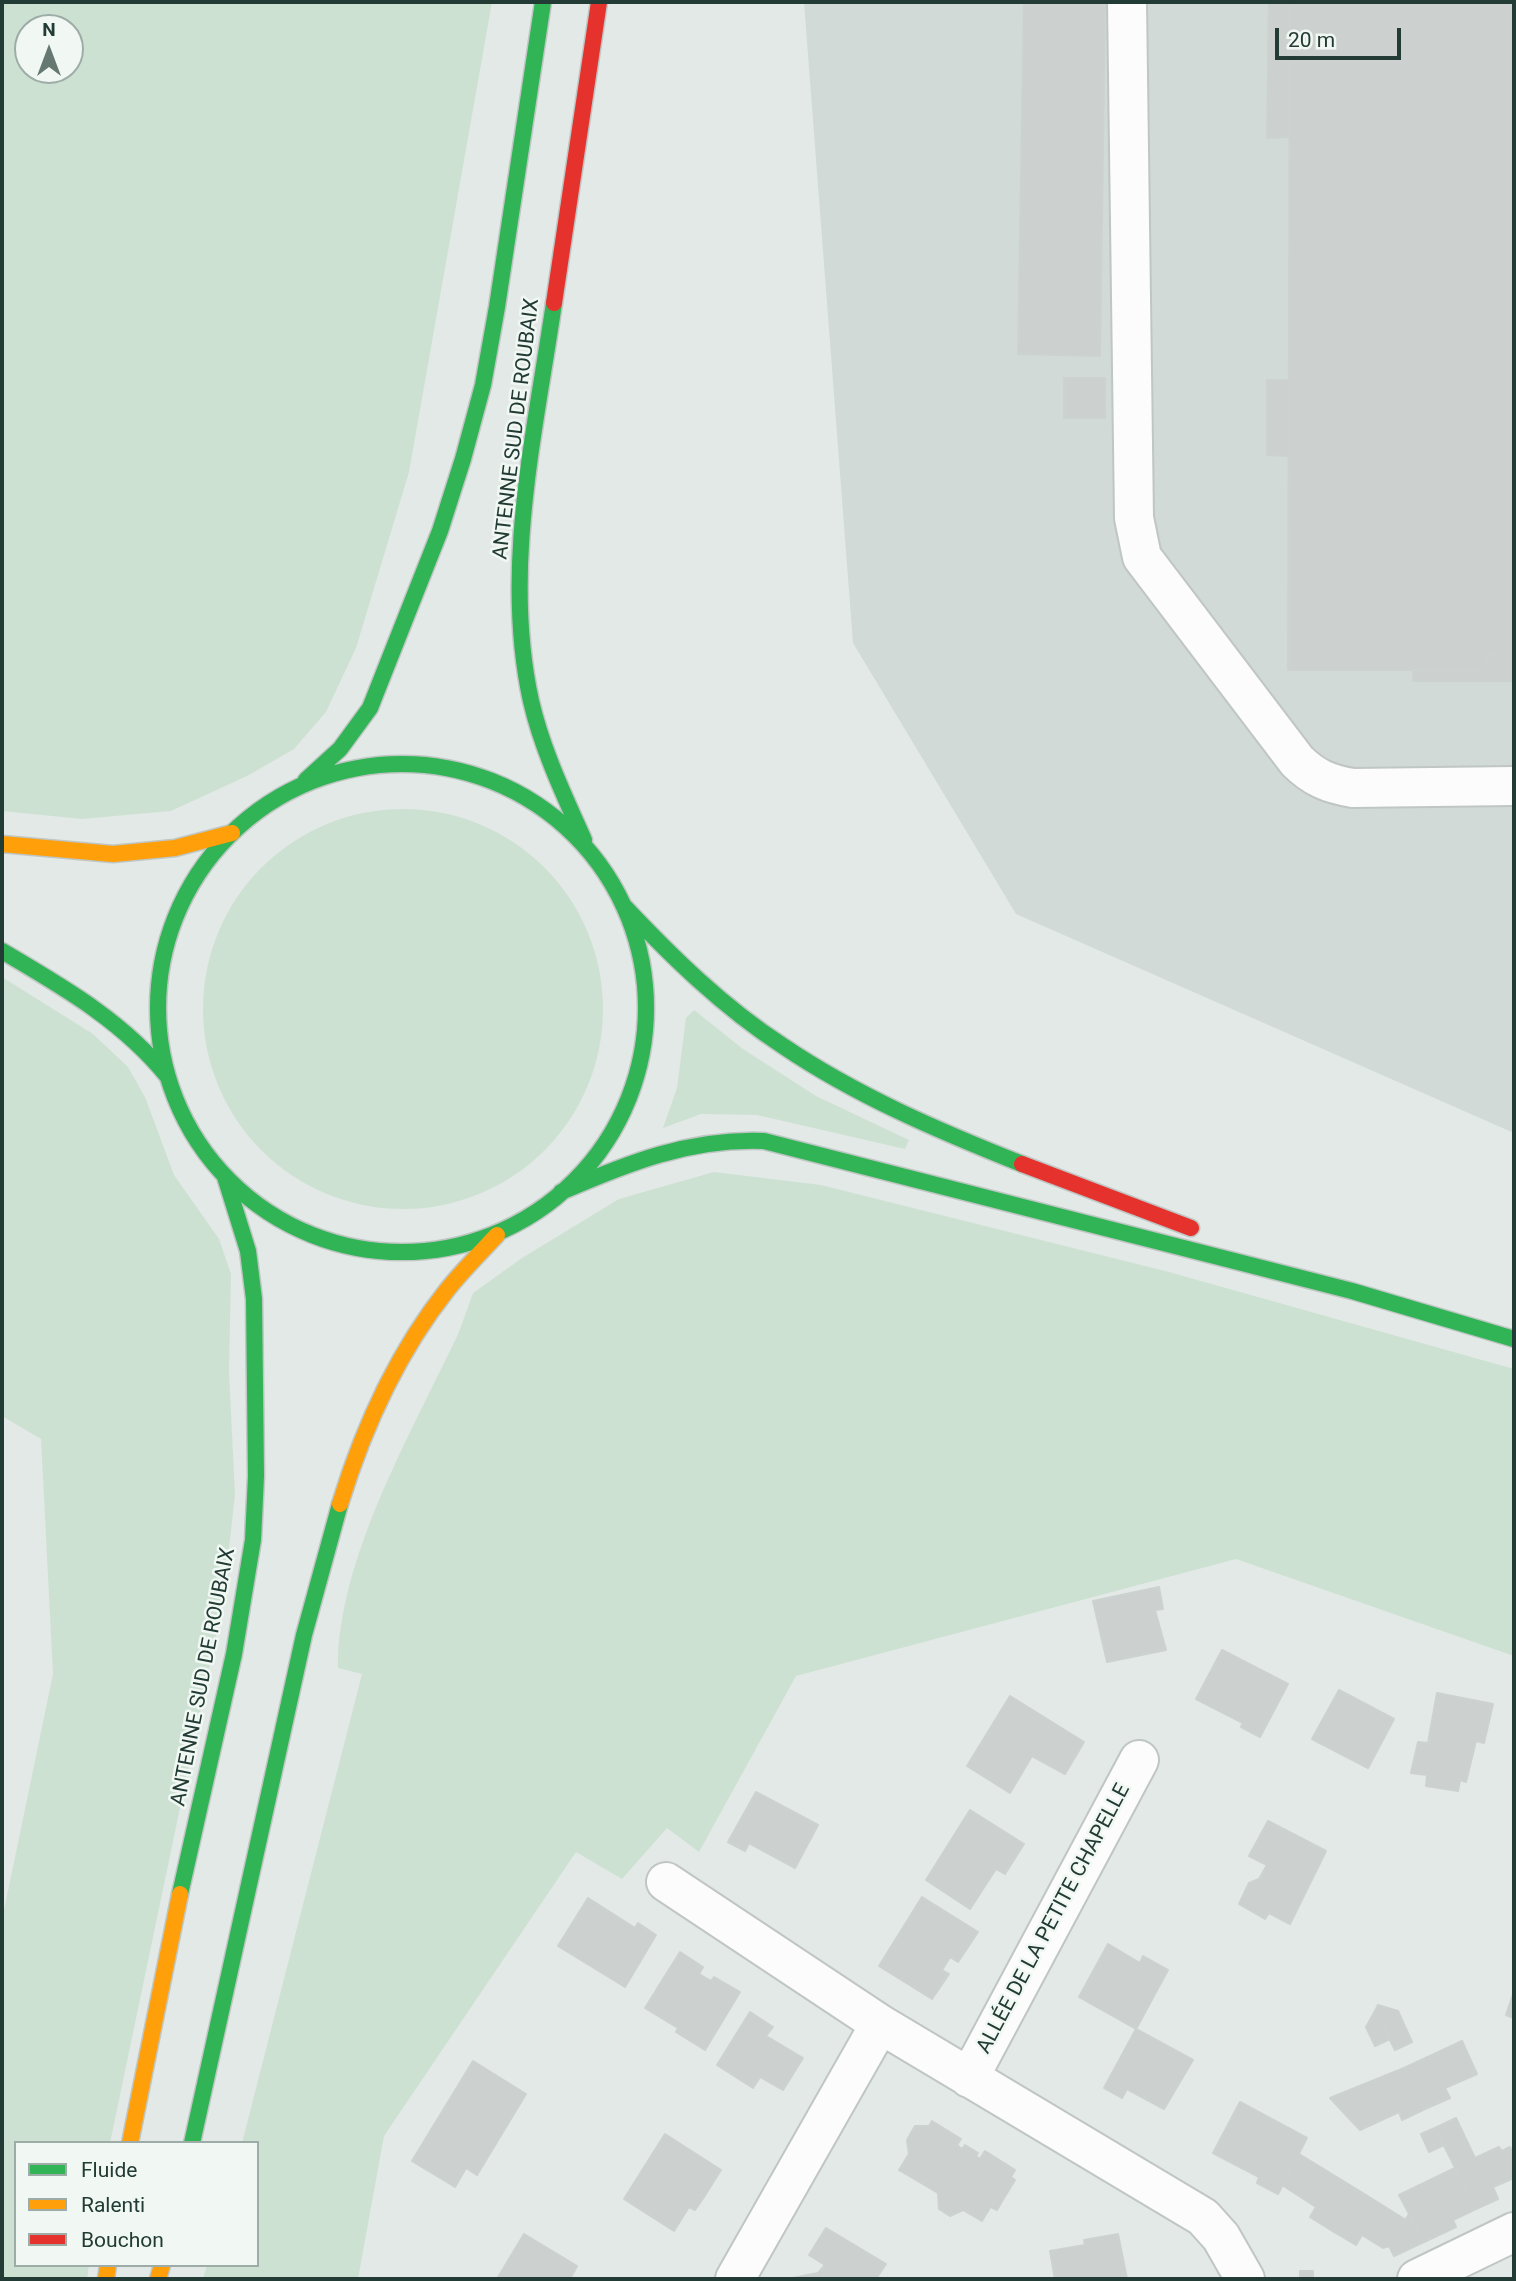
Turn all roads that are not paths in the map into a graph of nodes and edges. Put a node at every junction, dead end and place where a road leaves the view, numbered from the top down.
1 (543, 2) edge
2 (599, 2) edge
3 (1127, 2) edge
4 (1514, 786) edge
5 (294, 789) junction
6 (232, 833) junction
7 (2, 844) edge
8 (589, 852) junction
9 (623, 905) junction
10 (2, 951) edge
11 (168, 1077) junction
12 (224, 1175) junction
13 (561, 1192) junction
14 (503, 1229) junction
15 (1200, 1231) dead end
16 (1226, 1241) dead end
17 (1352, 1291) junction
18 (1514, 1339) edge
19 (1139, 1760) dead end
20 (666, 1882) dead end
21 (880, 2025) junction
22 (969, 2078) junction
23 (130, 2141) edge
24 (192, 2141) edge
25 (1514, 2232) edge
26 (735, 2279) edge
27 (1245, 2279) edge
28 (1417, 2279) edge

1 - 5 main road, ANTENNE SUD DE ROUBAIX
2 - 8 main road, ANTENNE SUD DE ROUBAIX
3 - 4 street
5 - 6 main road
5 - 8 main road
6 - 7 main road
6 - 11 main road
8 - 9 main road
9 - 13 main road
9 - 15 main road
10 - 11 main road
11 - 12 main road
12 - 14 main road
12 - 23 main road, ANTENNE SUD DE ROUBAIX
13 - 14 main road
13 - 17 main road
14 - 24 main road
16 - 17 main road
17 - 18 main road
19 - 22 street, ALLÉE DE LA PETITE CHAPELLE
20 - 21 street, ALLÉE DE LA PETITE CHAPELLE
21 - 22 street, ALLÉE DE LA PETITE CHAPELLE
21 - 26 street
22 - 27 street, ALLÉE DE LA PETITE CHAPELLE
25 - 28 street

